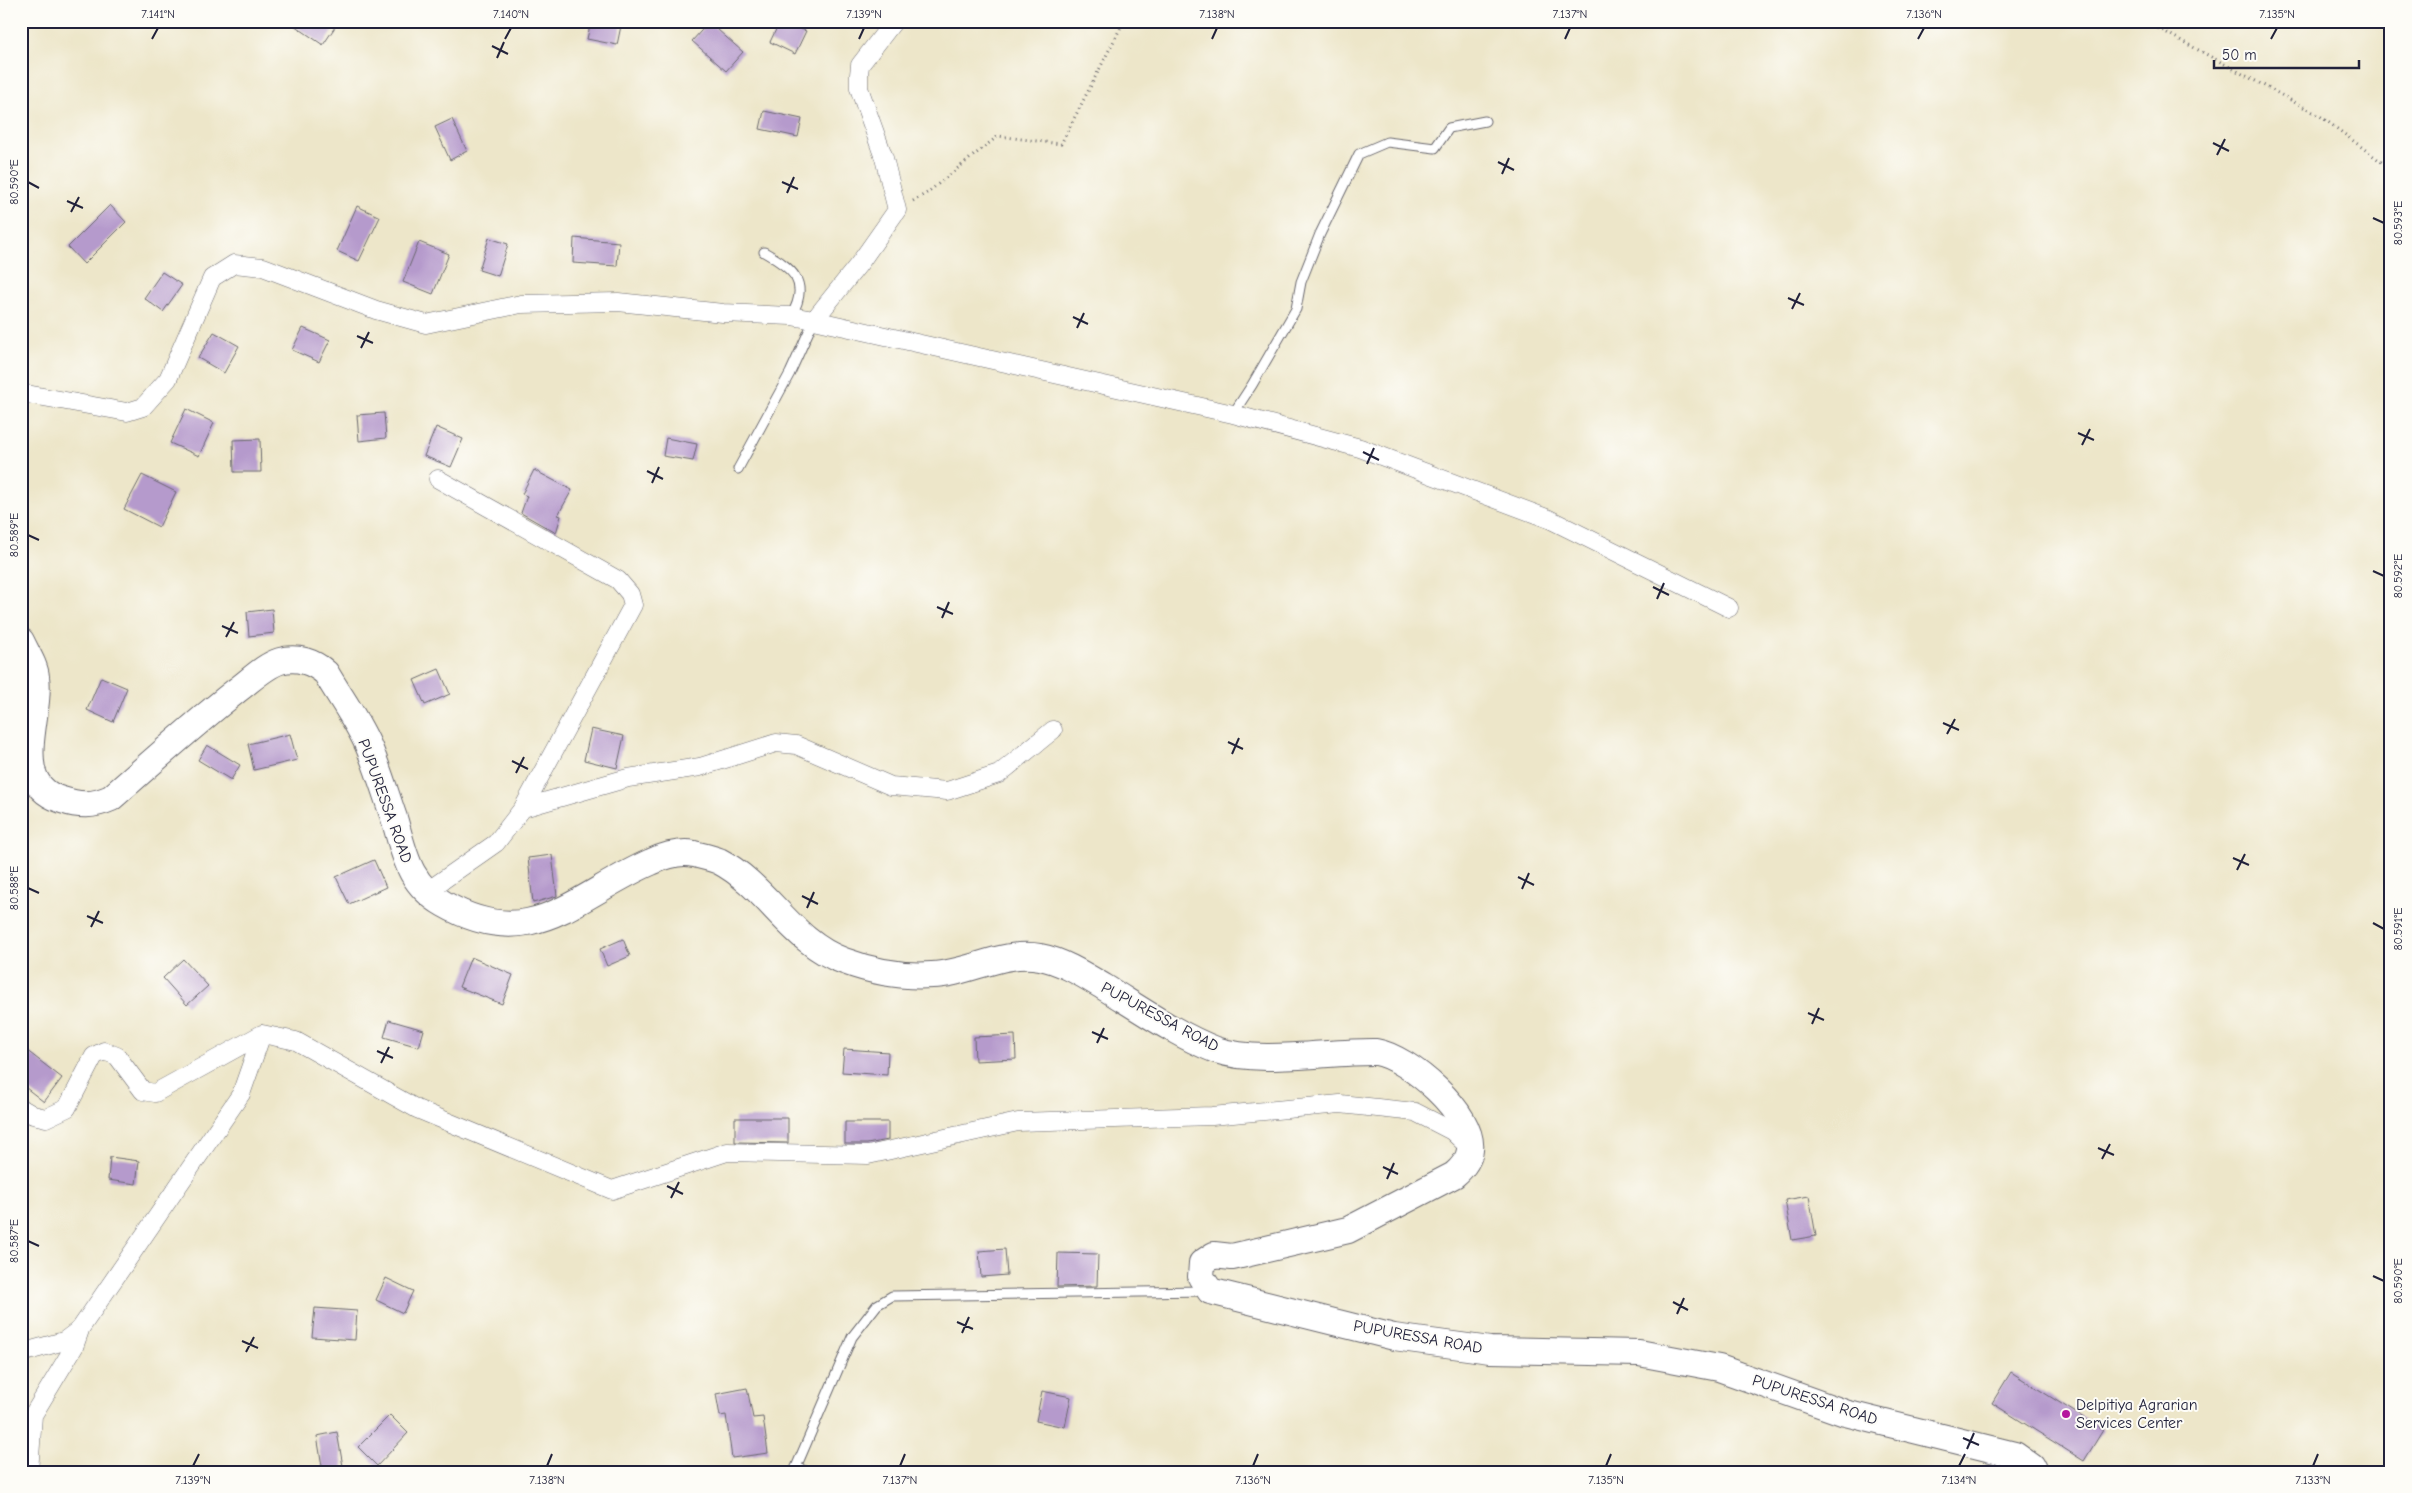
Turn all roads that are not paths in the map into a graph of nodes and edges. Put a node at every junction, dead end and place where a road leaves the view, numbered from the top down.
1 (894, 21) edge
2 (1485, 121) dead end
3 (764, 252) dead end
4 (791, 316) junction
5 (814, 320) junction
6 (21, 393) edge
7 (1232, 414) junction
8 (738, 469) dead end
9 (438, 479) dead end
10 (1730, 608) dead end
11 (21, 641) edge
12 (1053, 730) dead end
13 (523, 808) junction
14 (426, 892) junction
15 (262, 1034) junction
16 (21, 1108) edge
17 (1471, 1149) junction
18 (1210, 1292) junction
19 (80, 1329) junction
20 (21, 1353) edge
21 (795, 1470) edge
22 (29, 1472) edge
23 (808, 1472) edge
24 (2034, 1472) edge

1 - 5 street
2 - 7 lane
3 - 4 lane
4 - 5 street
4 - 6 street
5 - 7 street
5 - 8 lane
7 - 10 street
9 - 13 street
11 - 14 main road, PUPURESSA ROAD
12 - 13 street
13 - 14 street
14 - 17 main road, PUPURESSA ROAD
15 - 16 street
15 - 17 street
15 - 19 street
17 - 18 main road
18 - 21 lane
18 - 24 main road, PUPURESSA ROAD
19 - 20 street
19 - 22 street
21 - 23 lane

